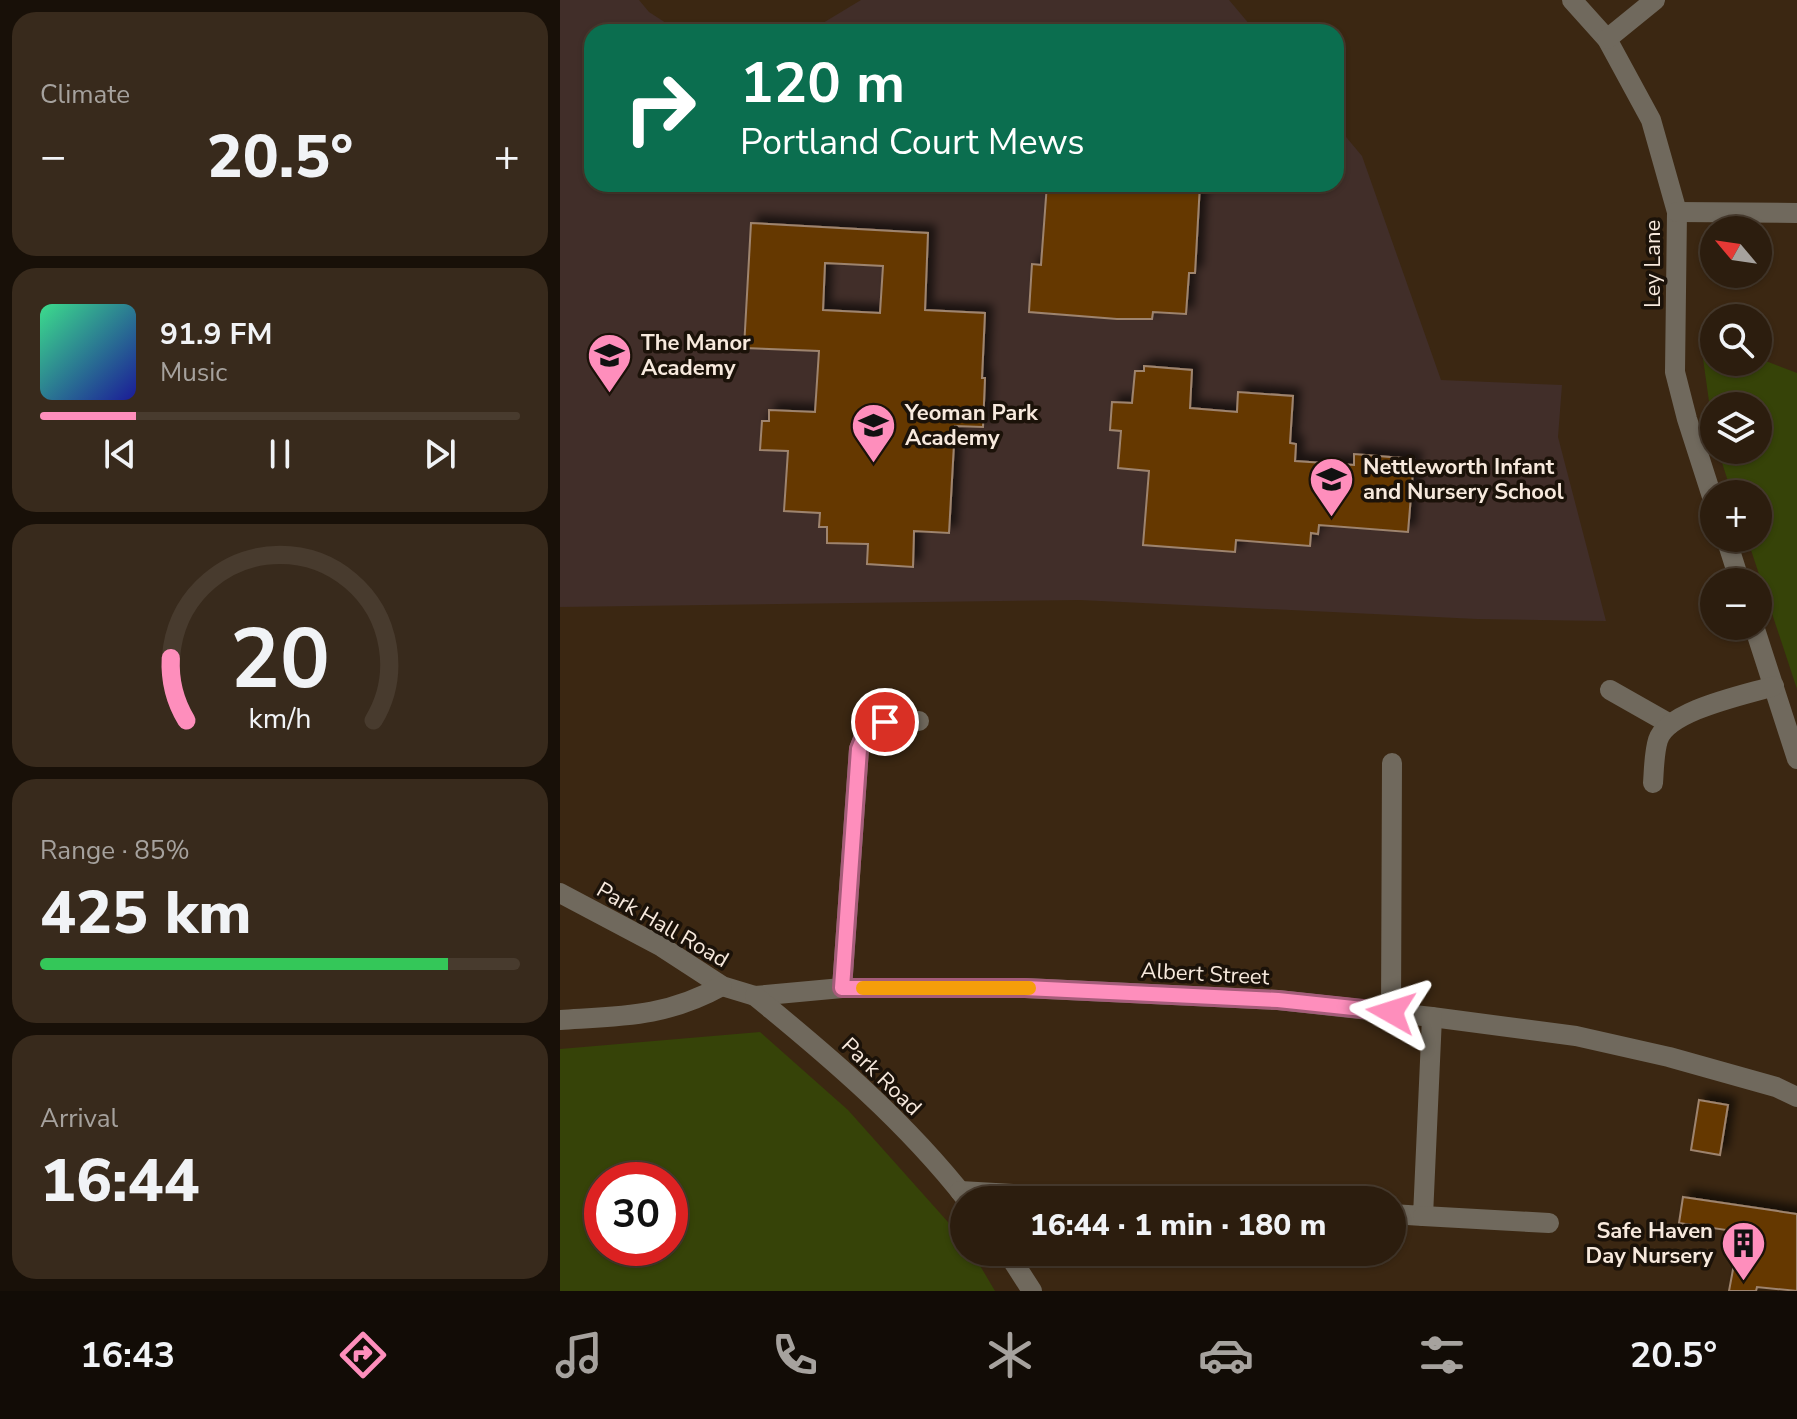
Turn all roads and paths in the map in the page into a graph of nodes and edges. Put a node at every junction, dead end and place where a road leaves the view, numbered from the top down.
1 (1572, 0) edge
2 (1655, 0) edge
3 (1607, 39) junction
4 (1677, 212) junction
5 (1797, 213) edge
6 (1707, 480) edge
7 (1759, 640) edge
8 (1774, 686) junction
9 (1610, 690) dead end
10 (919, 721) dead end
11 (1670, 724) junction
12 (1797, 759) edge
13 (1392, 763) dead end
14 (1653, 783) dead end
15 (560, 893) edge
16 (722, 986) junction
17 (842, 988) junction
18 (750, 995) junction
19 (1391, 1012) junction
20 (1432, 1017) junction
21 (560, 1020) edge
22 (1797, 1097) edge
23 (954, 1186) edge
24 (1406, 1215) edge
25 (1423, 1216) junction
26 (1549, 1223) dead end
27 (1016, 1266) edge
28 (1032, 1291) edge

1 - 3 street, Ley Lane
2 - 3 street
3 - 4 street, Ley Lane
4 - 5 street
4 - 6 street, Ley Lane
7 - 8 street
8 - 11 street
8 - 12 street
9 - 11 street
10 - 17 street
11 - 14 street
13 - 19 street
15 - 16 street, Park Hall Road
16 - 18 street, Park Hall Road
16 - 21 street
17 - 18 street, Albert Street
17 - 19 street, Albert Street
18 - 23 street, Park Road
19 - 20 street, Albert Street
20 - 22 street, Albert Street
20 - 25 street
24 - 25 street
25 - 26 street
27 - 28 street

